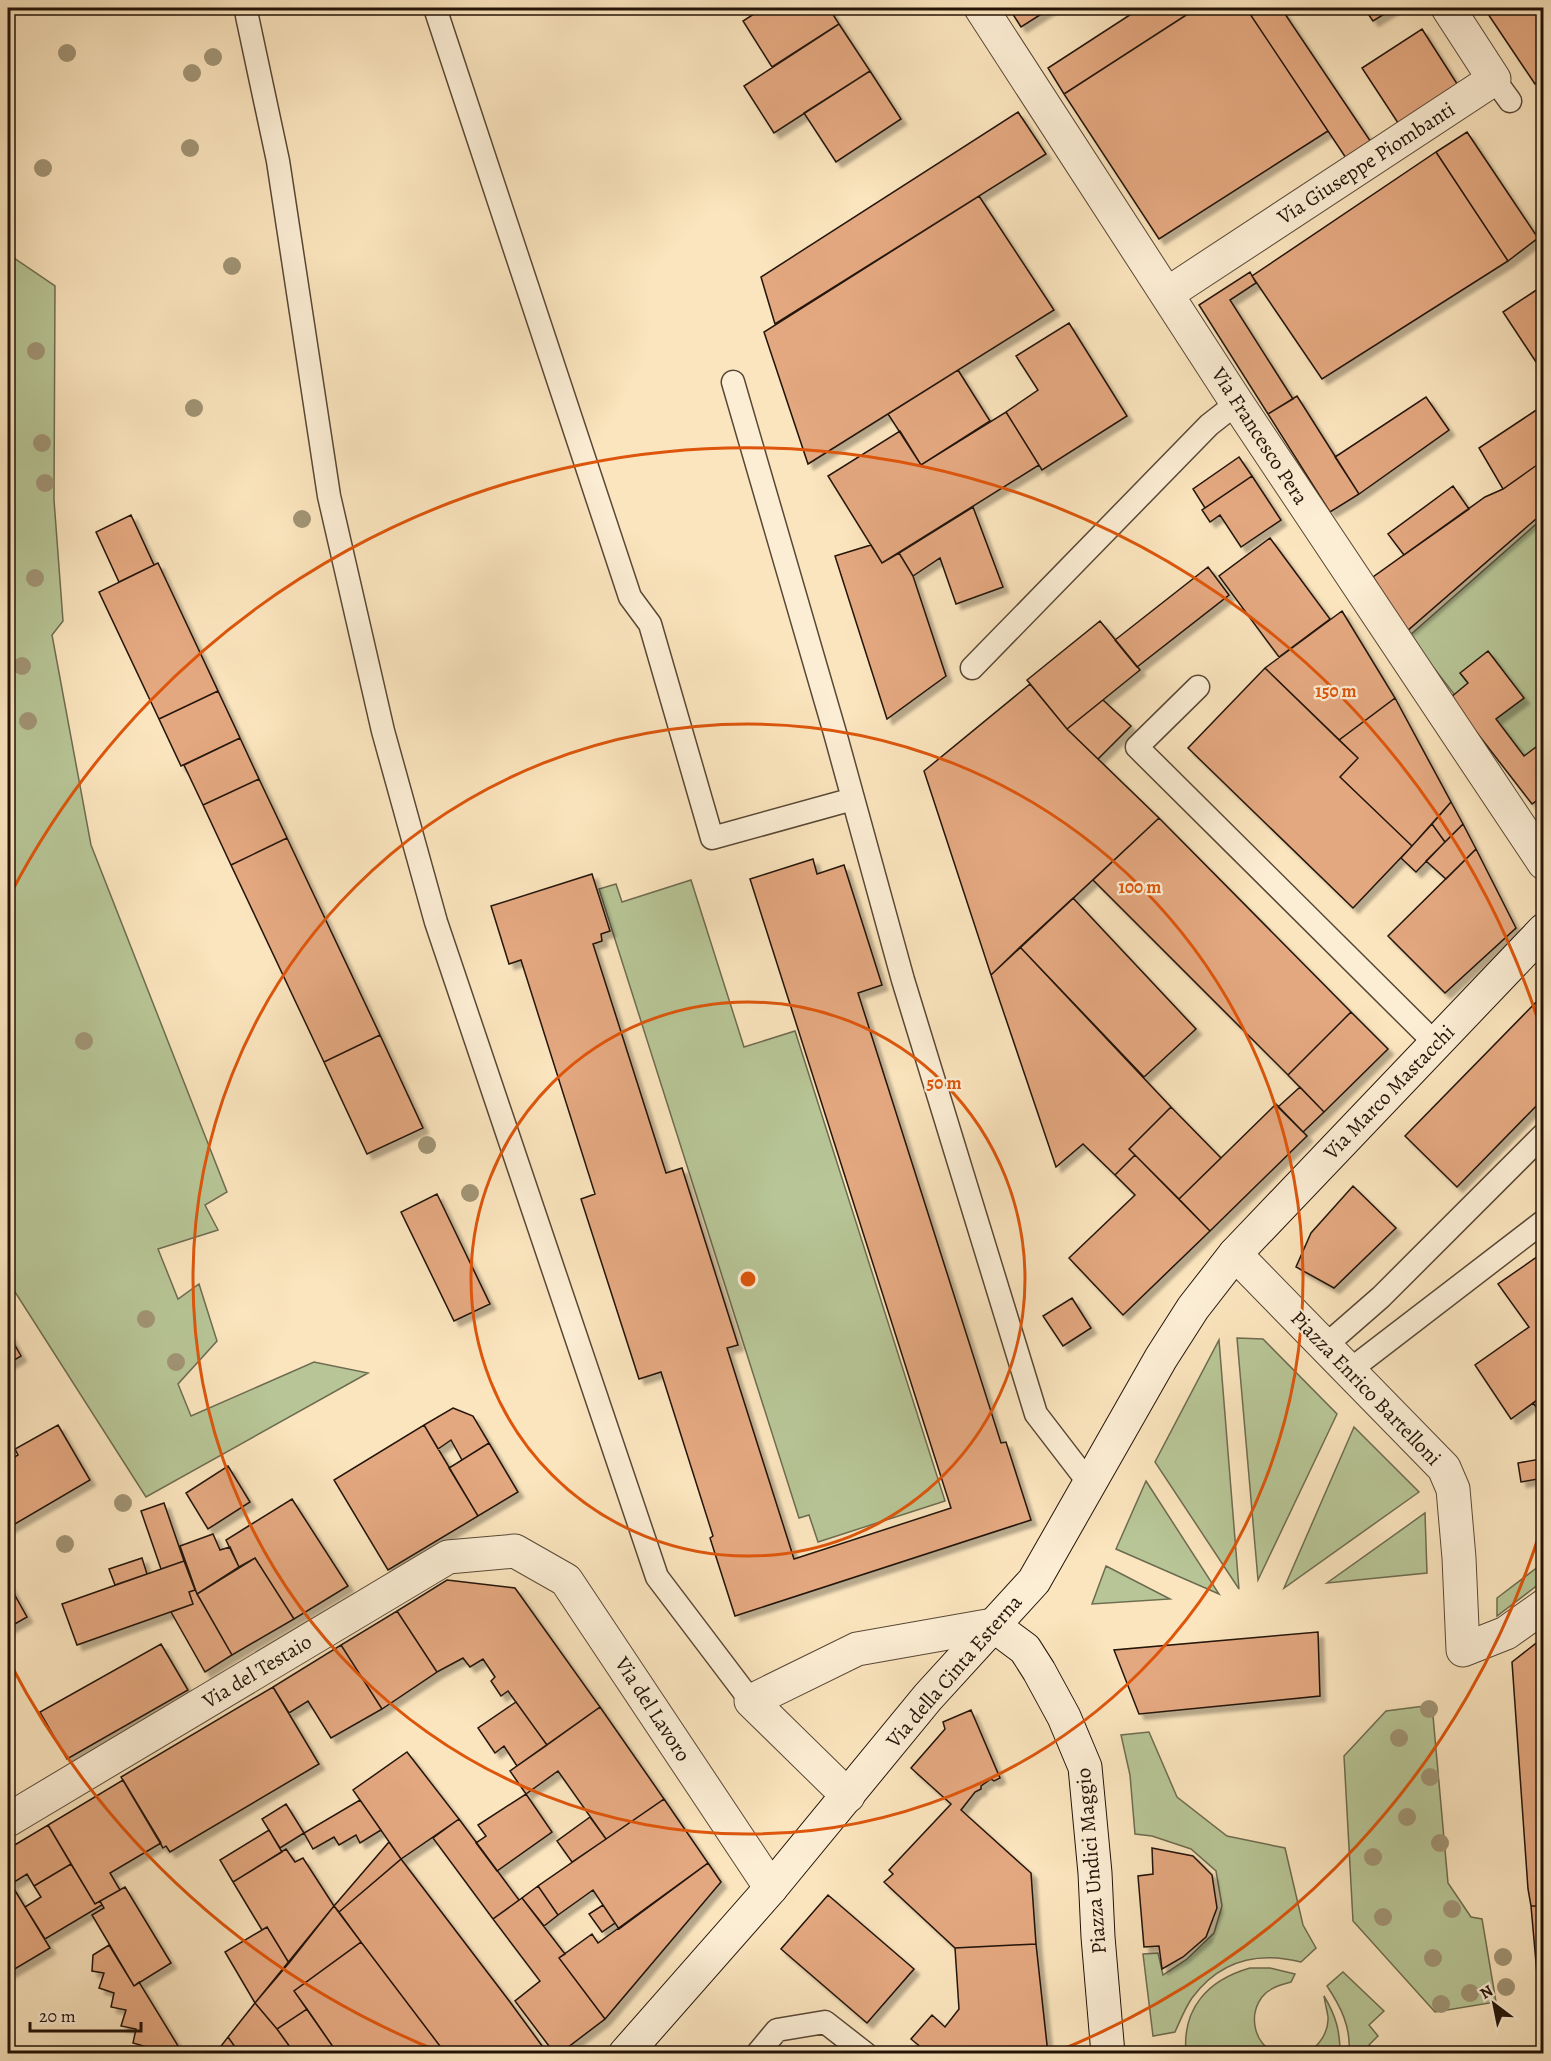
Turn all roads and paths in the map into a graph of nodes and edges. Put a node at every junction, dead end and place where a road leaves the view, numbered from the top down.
1 (435, 8) edge
2 (981, 8) edge
3 (1448, 8) edge
4 (247, 16) dead end
5 (1167, 294) junction
6 (733, 382) dead end
7 (1237, 403) junction
8 (972, 668) dead end
9 (1198, 687) dead end
10 (853, 798) junction
11 (1544, 863) edge
12 (1544, 930) edge
13 (1435, 1043) junction
14 (1544, 1134) edge
15 (1544, 1221) edge
16 (1234, 1254) junction
17 (1326, 1345) junction
18 (1350, 1370) junction
19 (1089, 1483) junction
20 (515, 1551) joint
21 (1544, 1606) edge
22 (993, 1625) junction
23 (751, 1701) junction
24 (848, 1796) junction
25 (8, 1820) edge
26 (771, 1888) junction
27 (625, 2054) edge
28 (757, 2054) edge
29 (866, 2054) edge
30 (1108, 2054) edge

1 - 10 lane
2 - 5 street, Via Francesco Pera
3 - 5 street, Via Giuseppe Piombanti
4 - 23 lane
5 - 7 street, Via Francesco Pera
6 - 10 lane
7 - 8 lane
7 - 11 street, Via Francesco Pera
9 - 13 lane
10 - 19 lane
12 - 13 street, Via Marco Mastacchi
13 - 16 street, Via Marco Mastacchi
14 - 17 lane
15 - 18 lane
16 - 17 street, Piazza Enrico Bartelloni
16 - 19 street, Via della Cinta Esterna
17 - 18 street, Piazza Enrico Bartelloni
18 - 21 street, Piazza Enrico Bartelloni
19 - 22 street, Via della Cinta Esterna
20 - 25 street, Via del Testaio
20 - 26 street, Via del Lavoro
22 - 23 street
22 - 24 street, Via della Cinta Esterna
22 - 30 street, Piazza Undici Maggio
23 - 24 street
24 - 26 street, Via della Cinta Esterna
26 - 27 street, Via della Cinta Esterna
28 - 29 lane

